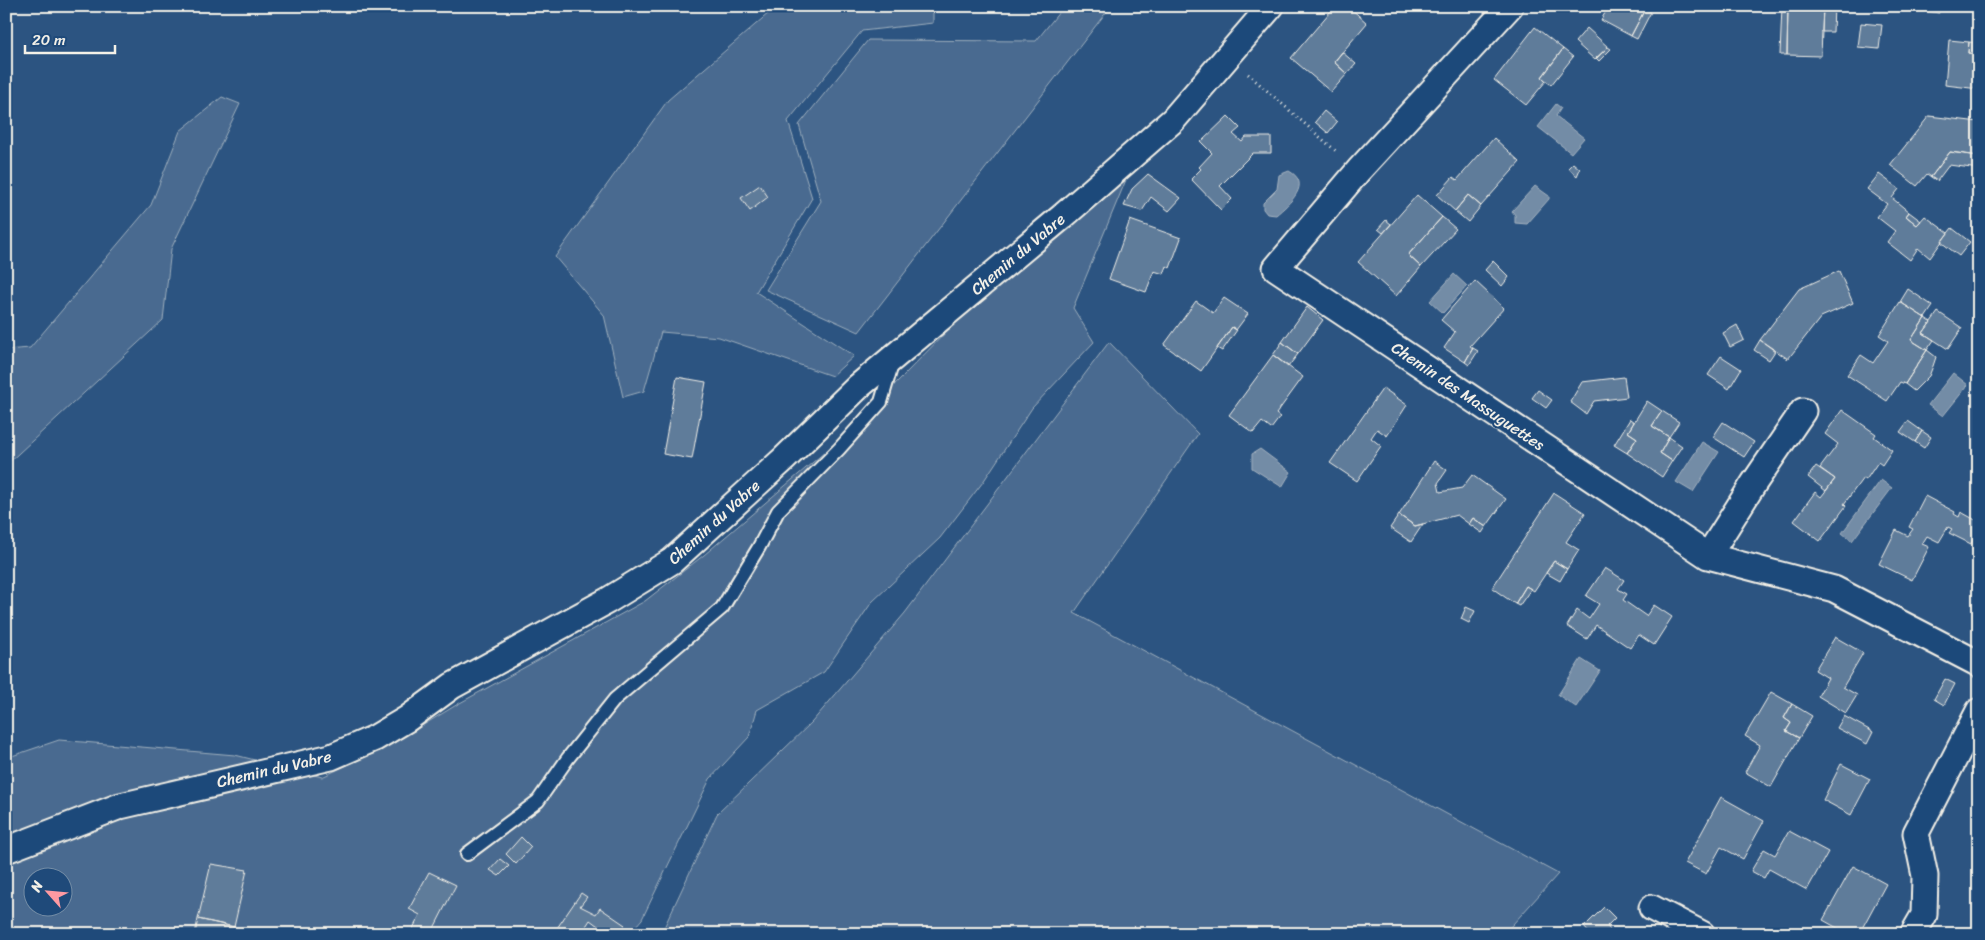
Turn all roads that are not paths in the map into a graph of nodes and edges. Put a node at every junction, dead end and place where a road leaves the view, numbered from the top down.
1 (1271, 6) edge
2 (1510, 6) edge
3 (894, 357) junction
4 (1803, 411) dead end
5 (1708, 556) junction
6 (1979, 664) edge
7 (1979, 711) edge
8 (6, 850) edge
9 (467, 854) dead end
10 (1652, 908) dead end
11 (1702, 934) edge
12 (1913, 934) edge

1 - 3 street, Chemin du Vabre
2 - 5 street, Chemin des Massuguettes
3 - 8 street, Chemin du Vabre
3 - 9 lane
4 - 5 street
5 - 6 street, Chemin des Massuguettes
7 - 12 street
10 - 11 street

